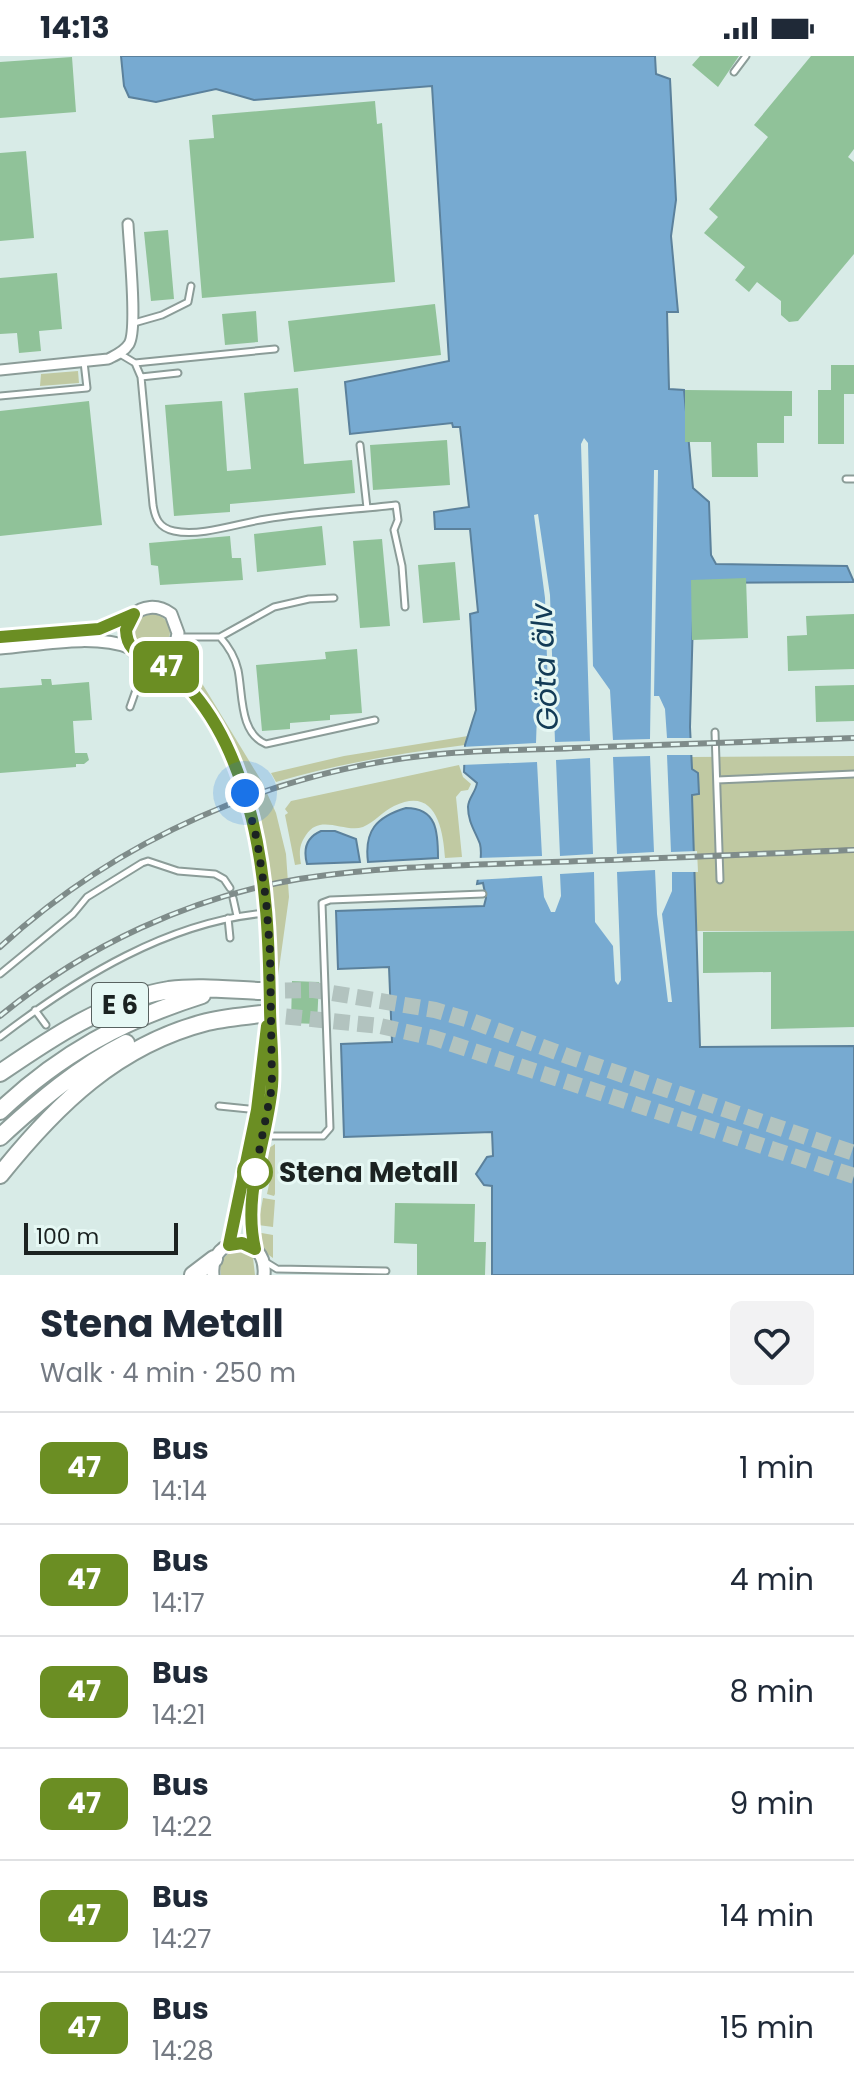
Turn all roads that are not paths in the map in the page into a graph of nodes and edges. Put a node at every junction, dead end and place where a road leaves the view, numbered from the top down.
1 (746, 56) edge
2 (734, 72) dead end
3 (128, 224) dead end
4 (191, 286) dead end
5 (133, 323) junction
6 (275, 349) dead end
7 (120, 354) junction
8 (84, 361) junction
9 (135, 363) junction
10 (0, 370) edge
11 (178, 373) dead end
12 (141, 377) junction
13 (0, 396) edge
14 (360, 445) dead end
15 (846, 479) dead end
16 (854, 479) edge
17 (367, 508) junction
18 (334, 598) dead end
19 (405, 607) dead end
20 (134, 614) junction
21 (0, 637) edge
22 (220, 637) junction
23 (177, 640) junction
24 (0, 648) edge
25 (131, 648) junction
26 (150, 659) junction
27 (199, 698) junction
28 (130, 707) dead end
29 (375, 720) dead end
30 (715, 732) dead end
31 (854, 774) edge
32 (717, 780) junction
33 (720, 880) dead end
34 (230, 888) dead end
35 (483, 894) dead end
36 (233, 898) dead end
37 (268, 913) junction
38 (237, 916) junction
39 (228, 918) junction
40 (230, 938) dead end
41 (0, 974) edge
42 (219, 990) junction
43 (261, 991) tunnel mouth
44 (35, 1010) junction
45 (266, 1012) junction
46 (228, 1019) junction
47 (46, 1025) dead end
48 (0, 1037) edge
49 (30, 1053) junction
50 (0, 1073) edge
51 (0, 1080) edge
52 (219, 1106) dead end
53 (0, 1111) edge
54 (262, 1111) junction
55 (47, 1118) junction
56 (263, 1136) junction
57 (0, 1137) edge
58 (0, 1175) edge
59 (0, 1183) edge
60 (229, 1245) junction
61 (255, 1249) junction
62 (263, 1261) junction
63 (214, 1267) edge
64 (277, 1269) junction
65 (386, 1271) dead end
66 (193, 1275) edge
67 (266, 1275) edge

1 - 2 lane
3 - 5 street
4 - 5 lane
5 - 7 street
6 - 9 lane
7 - 8 street
7 - 9 lane
8 - 10 street
8 - 13 lane
9 - 12 lane
11 - 12 lane
12 - 17 lane
14 - 17 lane
15 - 16 lane
17 - 19 lane
18 - 22 lane
20 - 21 street
20 - 23 street
20 - 25 street
22 - 23 lane
22 - 29 lane
23 - 26 street
23 - 27 street
24 - 25 street
25 - 26 street
26 - 27 street
26 - 28 lane
27 - 37 street
30 - 32 lane
31 - 32 lane
32 - 33 lane
34 - 41 lane
35 - 56 lane
36 - 38 lane
37 - 38 lane
37 - 45 street
38 - 39 lane
39 - 40 lane
39 - 44 lane
42 - 43 highway
42 - 49 highway, E 6
42 - 53 highway
44 - 47 lane
44 - 48 lane
45 - 46 highway
45 - 54 street
46 - 55 highway, E 6
46 - 57 highway
49 - 50 highway, E 6
49 - 51 highway
52 - 54 lane
54 - 56 street
54 - 60 street
55 - 58 highway, E 6
55 - 59 highway
56 - 61 street
60 - 61 street
60 - 63 street
61 - 62 street
62 - 64 lane
62 - 67 street
63 - 66 highway
64 - 65 lane
64 - 67 lane

